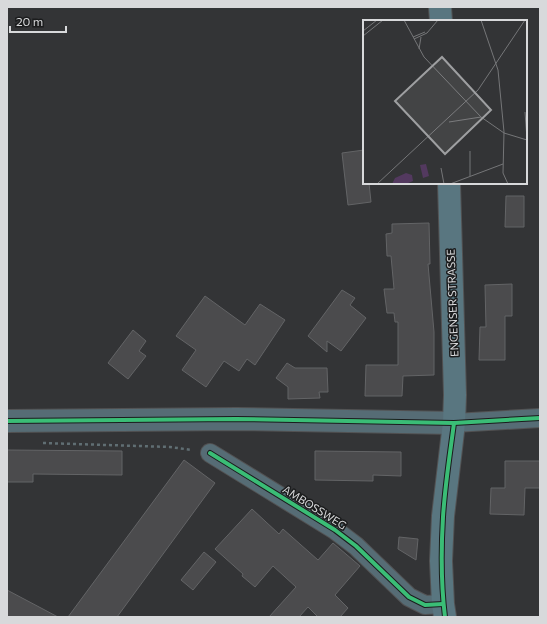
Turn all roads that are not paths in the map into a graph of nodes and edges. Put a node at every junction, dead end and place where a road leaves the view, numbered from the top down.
1 (440, 7) edge
2 (441, 20) edge
3 (449, 184) edge
4 (540, 418) edge
5 (7, 421) edge
6 (454, 423) junction
7 (210, 453) road end
8 (444, 610) edge

1 - 2 main road
3 - 6 main road, ENGENSER STRASSE
4 - 6 street
5 - 6 street
6 - 8 main road, ENGENSER STRASSE
7 - 8 street, AMBOSSWEG

